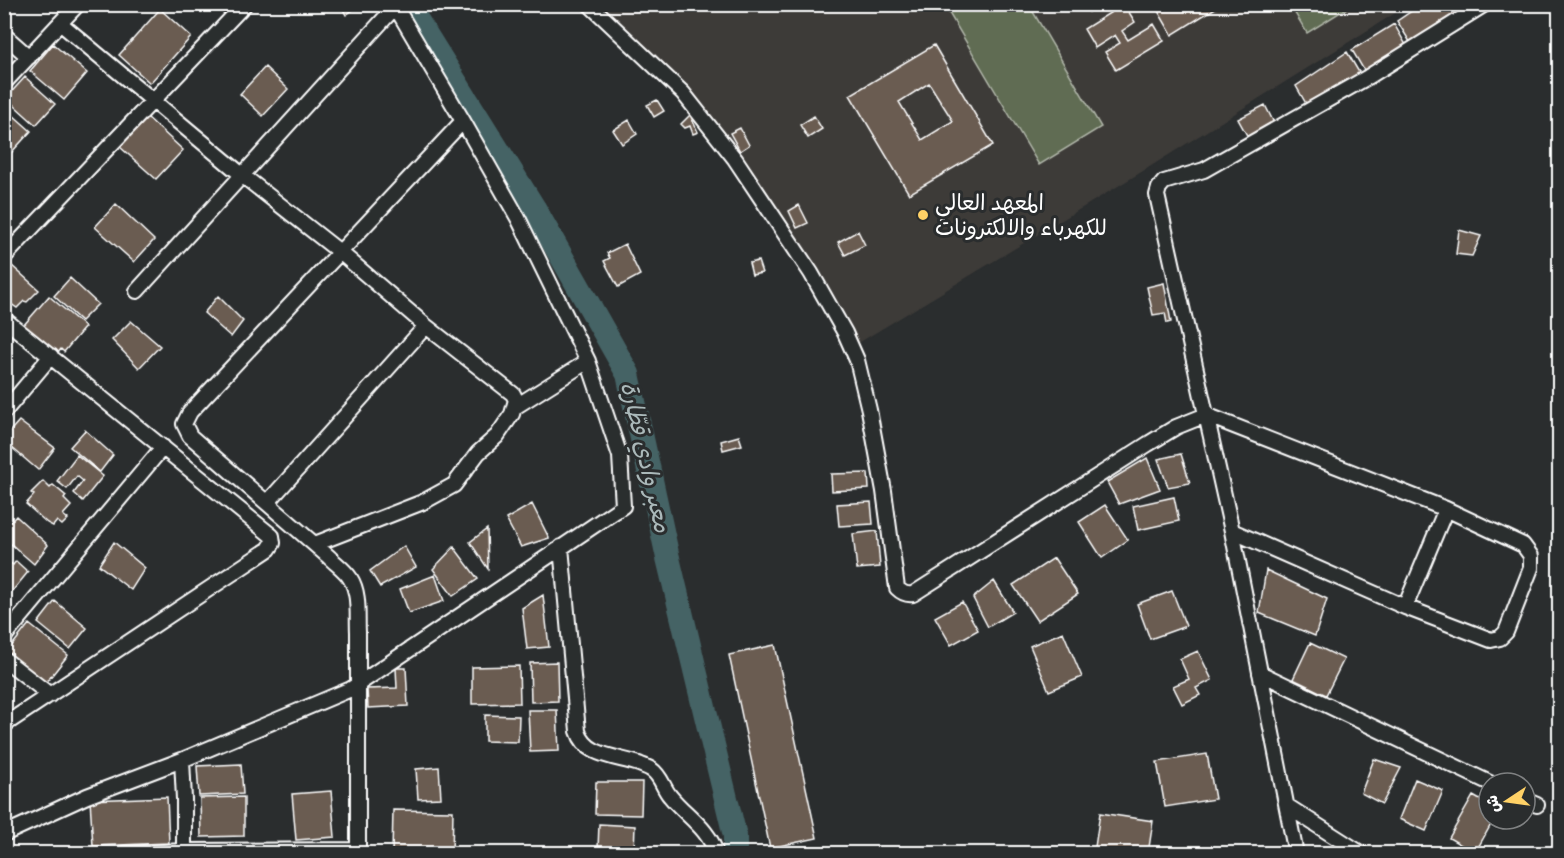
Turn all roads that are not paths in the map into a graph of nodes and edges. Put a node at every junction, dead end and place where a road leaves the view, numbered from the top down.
1 (78, 4) edge
2 (245, 4) edge
3 (589, 4) edge
4 (1485, 4) edge
5 (394, 6) edge
6 (60, 23) junction
7 (4, 35) edge
8 (29, 57) junction
9 (4, 83) edge
10 (154, 101) junction
11 (463, 121) junction
12 (242, 175) junction
13 (341, 253) junction
14 (4, 257) edge
15 (136, 291) dead end
16 (4, 319) edge
17 (426, 326) junction
18 (51, 356) junction
19 (588, 361) junction
20 (515, 407) junction
21 (4, 412) edge
22 (1206, 415) junction
23 (163, 447) junction
24 (268, 502) junction
25 (1446, 508) junction
26 (1232, 531) junction
27 (315, 544) junction
28 (561, 547) junction
29 (1405, 607) junction
30 (4, 637) edge
31 (4, 659) edge
32 (1260, 673) junction
33 (358, 685) junction
34 (50, 695) junction
35 (4, 725) edge
36 (182, 760) junction
37 (1477, 777) edge
38 (1287, 806) junction
39 (4, 834) edge
40 (184, 852) edge
41 (358, 852) edge
42 (123, 854) edge
43 (716, 854) edge
44 (1296, 854) edge
45 (1362, 854) edge

1 - 6 street
2 - 10 street
3 - 22 street
4 - 22 street
5 - 11 street
5 - 12 street
6 - 8 street
6 - 10 street
7 - 8 street
8 - 9 street
10 - 12 street
10 - 14 street
11 - 13 street
11 - 19 street
12 - 13 street
12 - 15 street
13 - 17 street
13 - 24 street
16 - 18 street
17 - 20 street
17 - 24 street
18 - 21 street
18 - 23 street
19 - 20 street
19 - 28 street
20 - 27 street
22 - 25 street
22 - 26 street
23 - 30 street
23 - 34 street
24 - 27 street
25 - 29 street
25 - 29 street
26 - 29 street
26 - 32 street
27 - 33 street
28 - 33 street
28 - 43 street
31 - 34 street
32 - 37 street
32 - 38 street
33 - 36 street
33 - 41 street
34 - 35 street
36 - 39 street
36 - 40 street
38 - 44 street
38 - 45 street
40 - 41 street
40 - 42 street

